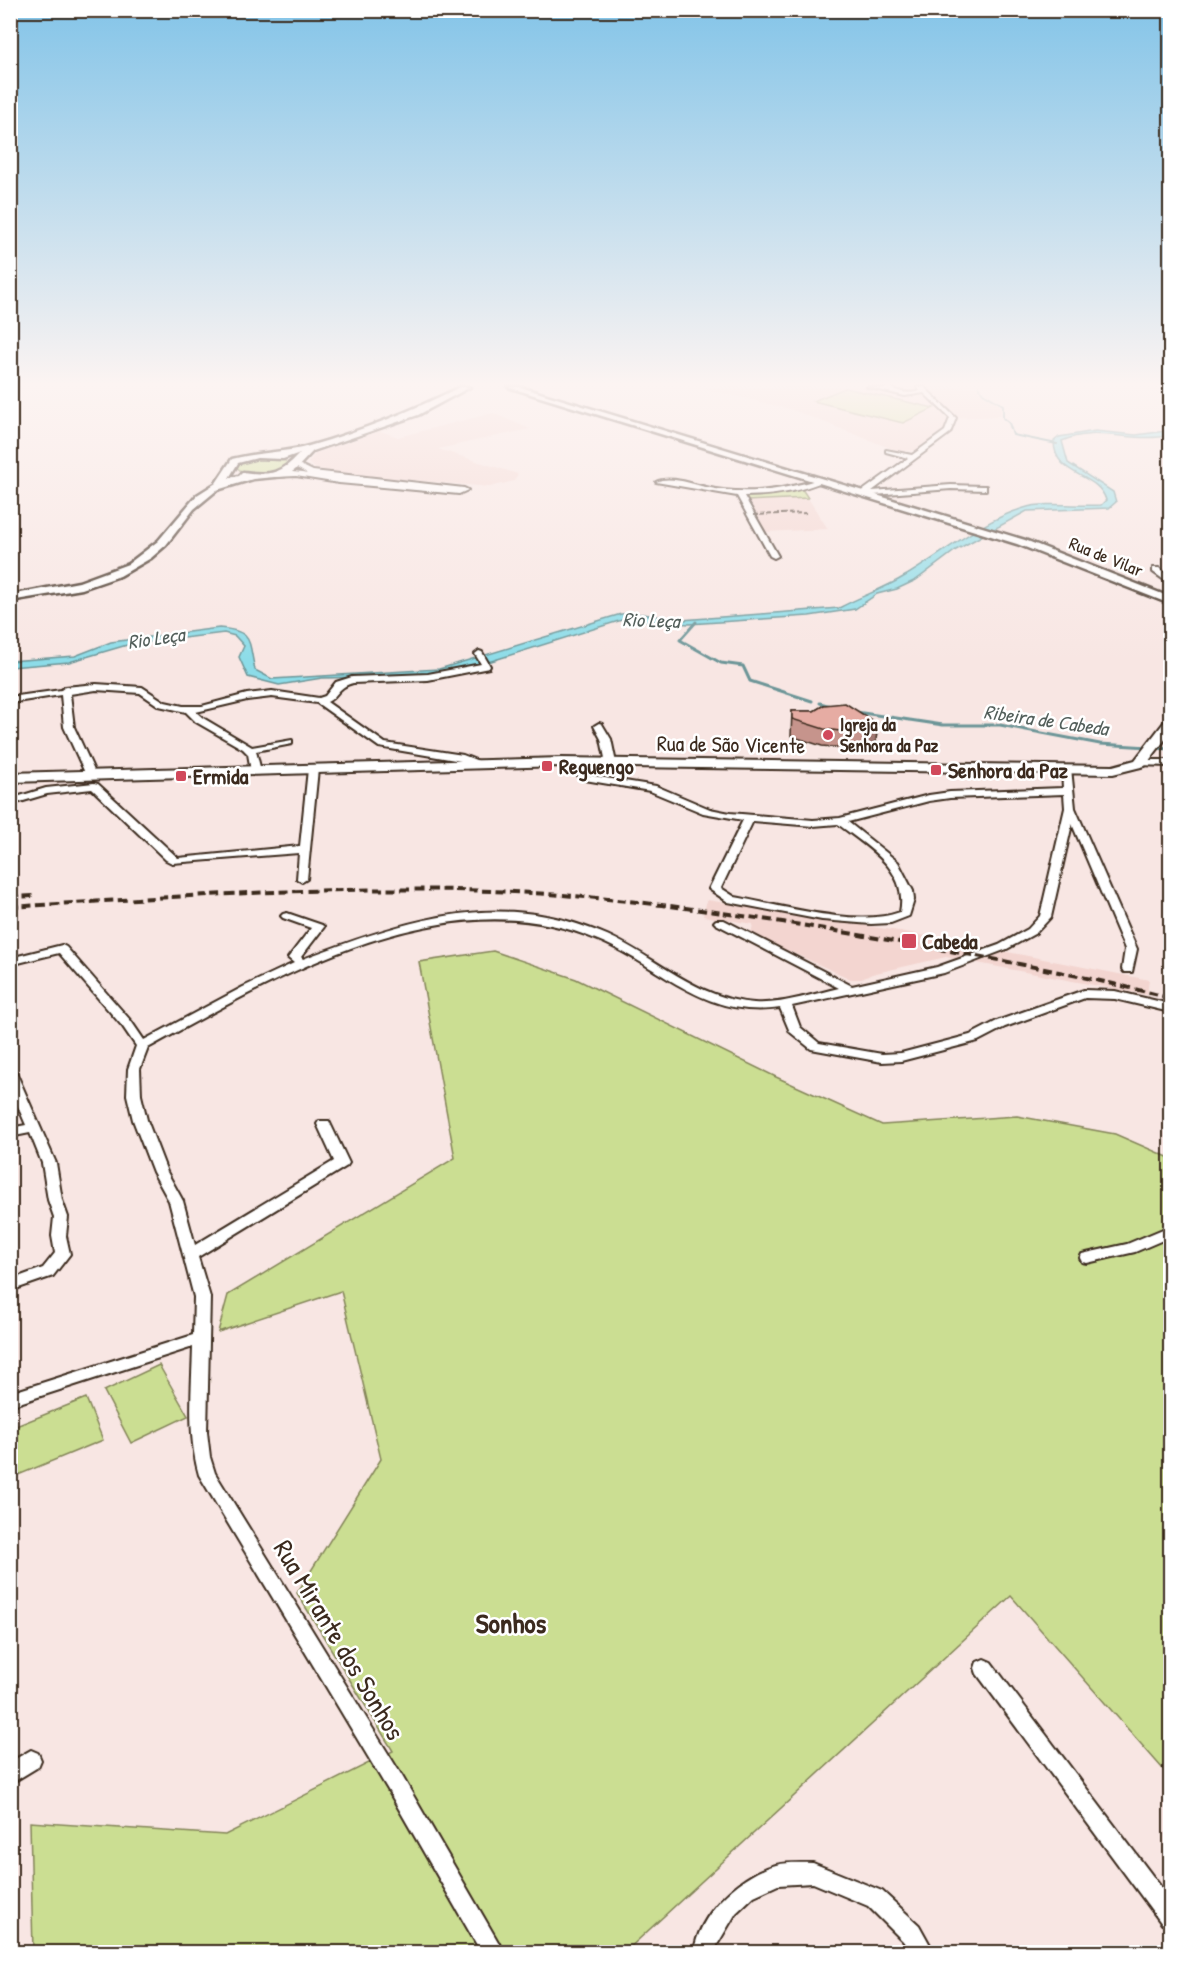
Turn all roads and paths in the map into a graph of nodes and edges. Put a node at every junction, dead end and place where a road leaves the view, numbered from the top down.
1 (224, 479) edge
2 (242, 479) edge
3 (332, 479) edge
4 (360, 479) edge
5 (812, 479) edge
6 (886, 479) edge
7 (820, 481) junction
8 (660, 482) dead end
9 (221, 483) junction
10 (375, 484) junction
11 (412, 484) junction
12 (983, 488) dead end
13 (739, 493) junction
14 (864, 494) junction
15 (774, 556) dead end
16 (1156, 570) dead end
17 (1170, 582) edge
18 (10, 598) edge
19 (1170, 601) edge
20 (479, 654) dead end
21 (65, 690) junction
22 (10, 700) edge
23 (320, 701) junction
24 (190, 710) junction
25 (1170, 724) edge
26 (599, 726) dead end
27 (289, 742) dead end
28 (249, 750) junction
29 (579, 762) junction
30 (611, 763) junction
31 (1140, 763) junction
32 (478, 764) junction
33 (1170, 764) edge
34 (312, 769) junction
35 (1067, 770) junction
36 (256, 771) junction
37 (10, 778) edge
38 (94, 779) junction
39 (1068, 791) junction
40 (10, 802) edge
41 (1070, 808) junction
42 (749, 819) junction
43 (840, 821) junction
44 (304, 849) junction
45 (302, 879) dead end
46 (288, 916) dead end
47 (720, 922) dead end
48 (10, 962) edge
49 (301, 963) junction
50 (1128, 969) dead end
51 (851, 990) junction
52 (784, 1004) junction
53 (1170, 1008) edge
54 (142, 1046) junction
55 (10, 1072) edge
56 (324, 1124) dead end
57 (33, 1128) junction
58 (10, 1133) edge
59 (1170, 1231) edge
60 (190, 1255) junction
61 (1087, 1258) dead end
62 (10, 1286) edge
63 (200, 1339) junction
64 (10, 1400) edge
65 (984, 1668) dead end
66 (31, 1760) dead end
67 (10, 1774) edge
68 (1170, 1916) edge
69 (493, 1953) edge
70 (705, 1953) edge
71 (923, 1953) edge

1 - 9 street
2 - 9 street
3 - 10 street
4 - 11 street
5 - 7 street, Rua de Vilar
6 - 14 street
7 - 13 street
7 - 14 street, Rua de Vilar
8 - 13 street
9 - 18 street
10 - 11 street
10 - 11 street
12 - 14 street
13 - 15 street
14 - 19 street, Rua de Vilar
16 - 17 street
20 - 23 street
21 - 22 street
21 - 24 street
21 - 38 street
23 - 24 street
23 - 32 street
24 - 28 street
25 - 31 main road
26 - 30 street
27 - 28 street
28 - 36 street
29 - 30 main road, Rua de São Vicente
29 - 32 main road, Rua de São Vicente
29 - 42 street
30 - 35 main road, Rua de São Vicente
31 - 33 street
31 - 35 main road, Rua de São Vicente
32 - 34 main road, Rua de São Vicente
34 - 36 main road, Rua de São Vicente
34 - 44 street
35 - 39 street
36 - 38 main road, Rua de São Vicente
37 - 38 main road, Rua de São Vicente
38 - 40 street
38 - 44 street
39 - 41 street
39 - 43 street
41 - 50 street
41 - 51 street
42 - 43 street
42 - 43 street
44 - 45 street
46 - 49 street
47 - 51 street
48 - 54 street
49 - 52 street
49 - 54 street
51 - 52 street
52 - 53 street
54 - 60 street, Rua Mirante dos Sonhos
55 - 57 street
56 - 60 street
57 - 58 street
57 - 62 street
59 - 61 street
60 - 63 street, Rua Mirante dos Sonhos
63 - 64 street
63 - 69 street, Rua Mirante dos Sonhos
65 - 68 street
66 - 67 street
70 - 71 street

